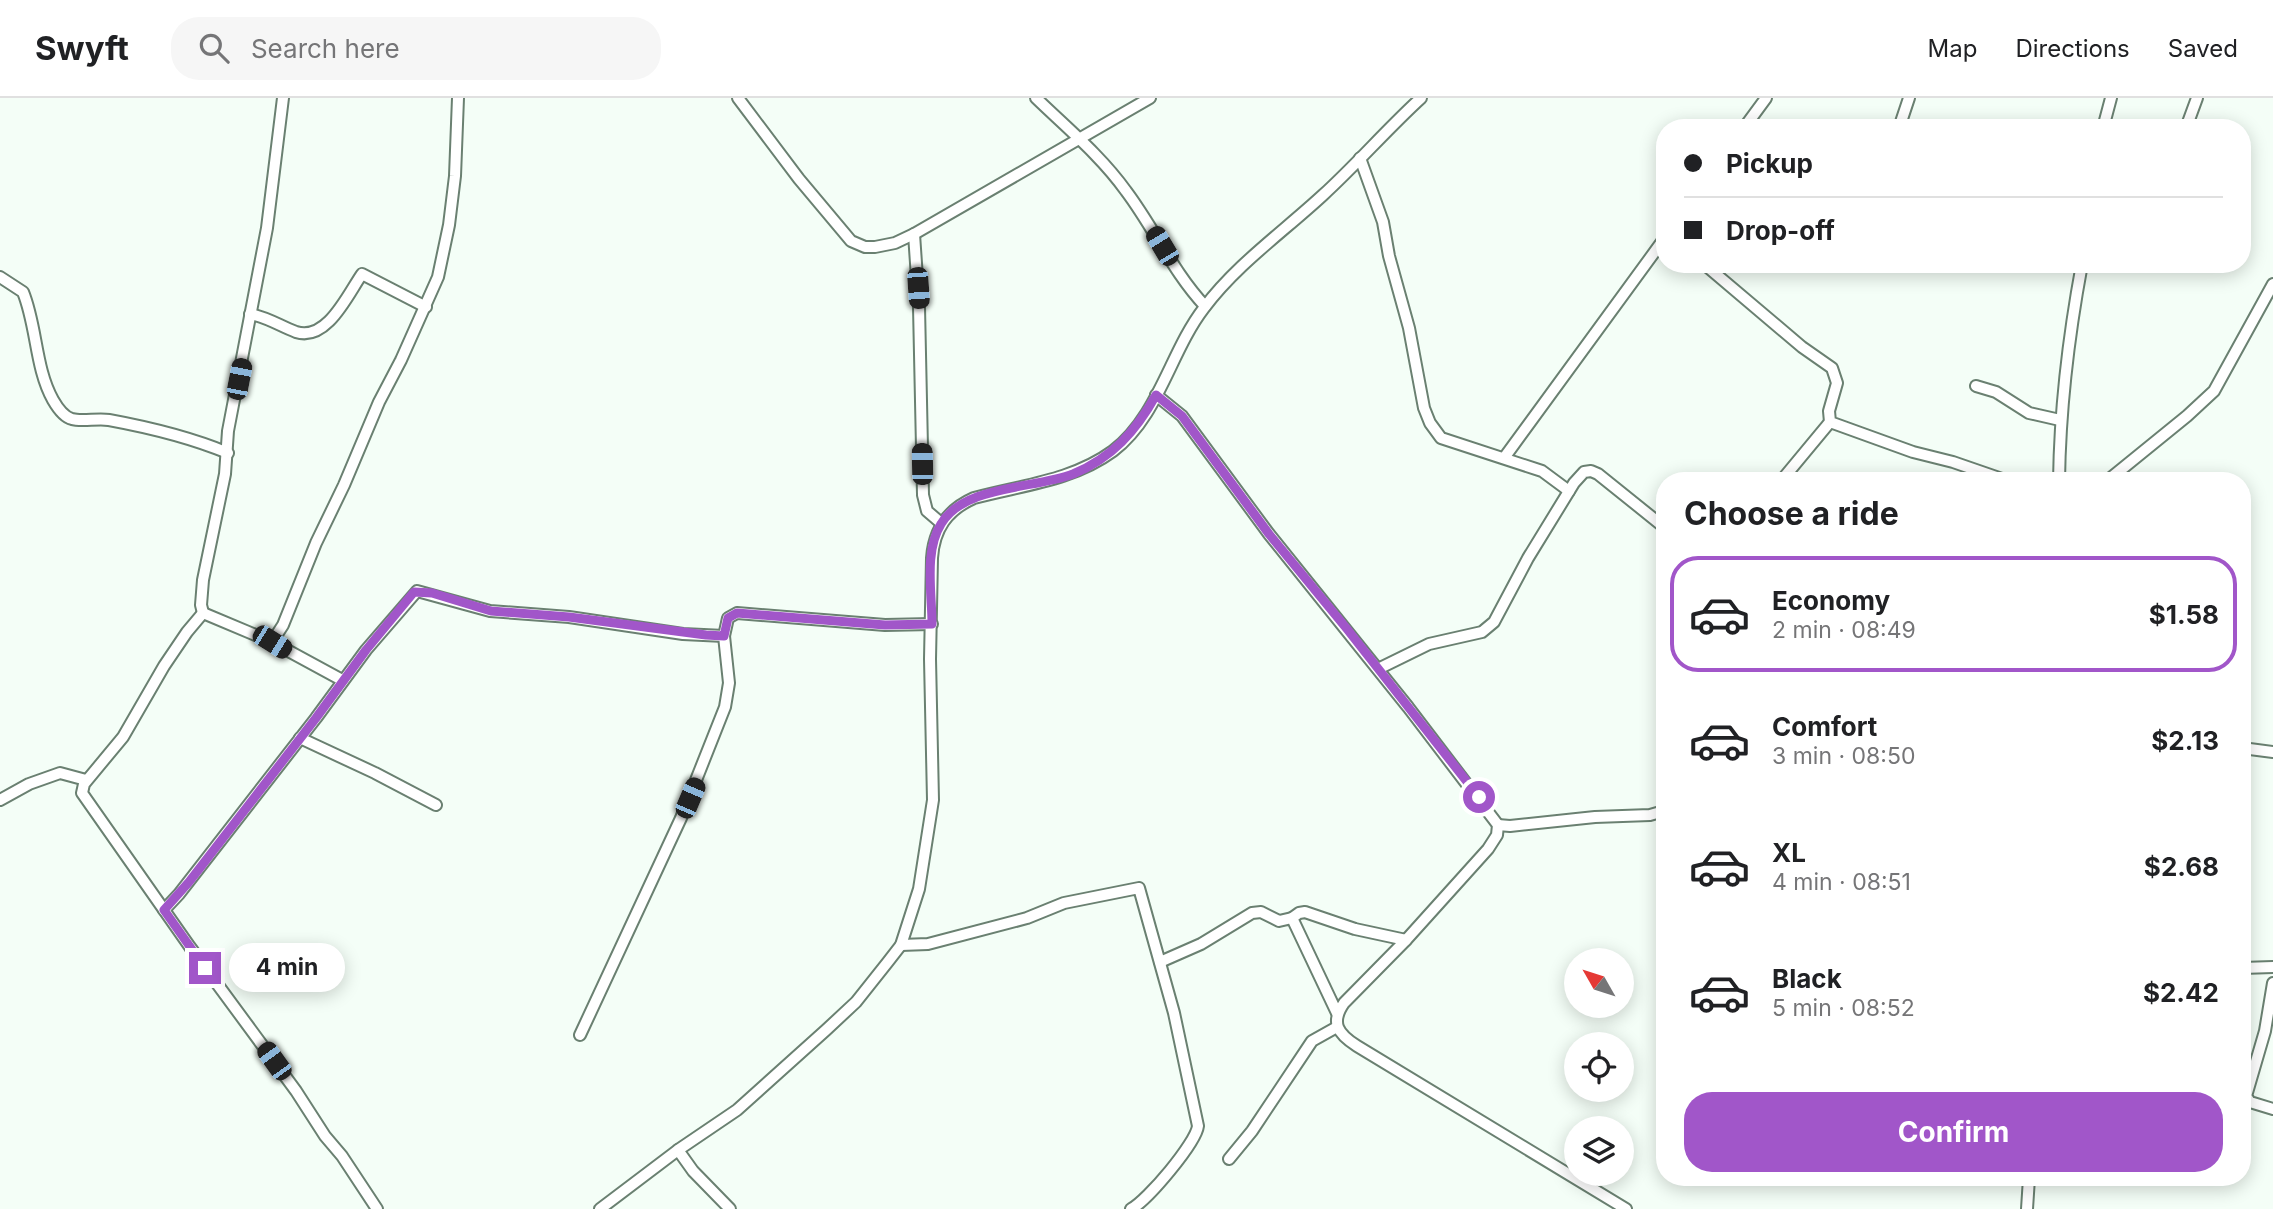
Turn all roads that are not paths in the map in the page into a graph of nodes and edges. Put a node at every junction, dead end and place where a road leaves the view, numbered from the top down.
1 (283, 98) edge
2 (458, 98) edge
3 (738, 98) edge
4 (1036, 98) edge
5 (1150, 98) edge
6 (1422, 98) edge
7 (1766, 98) edge
8 (1909, 98) edge
9 (2111, 98) edge
10 (2197, 98) edge
11 (1751, 119) edge
12 (1902, 119) edge
13 (2105, 119) edge
14 (2189, 119) edge
15 (1078, 138) junction
16 (1360, 158) junction
17 (914, 234) junction
18 (1656, 250) edge
19 (1715, 273) edge
20 (2080, 273) edge
21 (0, 277) edge
22 (2273, 284) edge
23 (1205, 306) junction
24 (426, 307) junction
25 (250, 314) junction
26 (1976, 386) dead end
27 (1156, 395) junction
28 (2060, 420) junction
29 (1830, 422) junction
30 (228, 453) junction
31 (1504, 458) junction
32 (1788, 472) edge
33 (1982, 472) edge
34 (2059, 472) edge
35 (2118, 472) edge
36 (1569, 491) junction
37 (1656, 521) edge
38 (941, 523) junction
39 (203, 613) junction
40 (932, 624) junction
41 (724, 636) junction
42 (272, 642) junction
43 (1378, 669) junction
44 (342, 680) junction
45 (300, 738) junction
46 (2251, 749) edge
47 (2273, 752) edge
48 (86, 780) junction
49 (0, 800) edge
50 (436, 805) dead end
51 (1656, 813) edge
52 (1498, 825) junction
53 (164, 910) junction
54 (1292, 918) junction
55 (1406, 940) junction
56 (901, 945) junction
57 (1160, 962) junction
58 (2273, 967) edge
59 (2251, 968) edge
60 (2273, 983) edge
61 (1337, 1013) junction
62 (1337, 1027) junction
63 (580, 1035) dead end
64 (2251, 1079) edge
65 (2251, 1102) edge
66 (2273, 1109) edge
67 (678, 1150) junction
68 (1229, 1159) dead end
69 (2028, 1186) edge
70 (377, 1209) edge
71 (600, 1209) edge
72 (730, 1209) edge
73 (1131, 1209) edge
74 (1626, 1209) edge
75 (2027, 1209) edge

1 - 25 street
2 - 24 street
3 - 17 street
4 - 15 street
5 - 15 street
6 - 16 street
7 - 11 street
8 - 12 street
9 - 13 street
10 - 14 street
15 - 17 street
15 - 23 street
16 - 23 street
16 - 31 street
17 - 38 street
18 - 31 street
19 - 29 street
20 - 28 street
21 - 30 street
22 - 35 street
23 - 27 street
24 - 25 street
24 - 42 street
25 - 30 street
26 - 28 street
27 - 38 street
27 - 43 street
28 - 34 street
29 - 32 street
29 - 33 street
30 - 39 street
31 - 36 street
36 - 37 street
36 - 43 street
38 - 40 street
39 - 42 street
39 - 48 street
40 - 41 street
40 - 56 street
41 - 44 street
41 - 63 street
42 - 44 street
43 - 52 street
44 - 45 street
45 - 50 street
45 - 53 street
46 - 47 street
48 - 49 street
48 - 53 street
51 - 52 street
52 - 55 street
53 - 70 street
54 - 55 street
54 - 57 street
54 - 61 street
55 - 61 street
56 - 57 street
56 - 67 street
57 - 73 street
58 - 59 street
60 - 64 street
61 - 62 street
62 - 68 street
62 - 74 street
65 - 66 street
67 - 71 street
67 - 72 street
69 - 75 street

